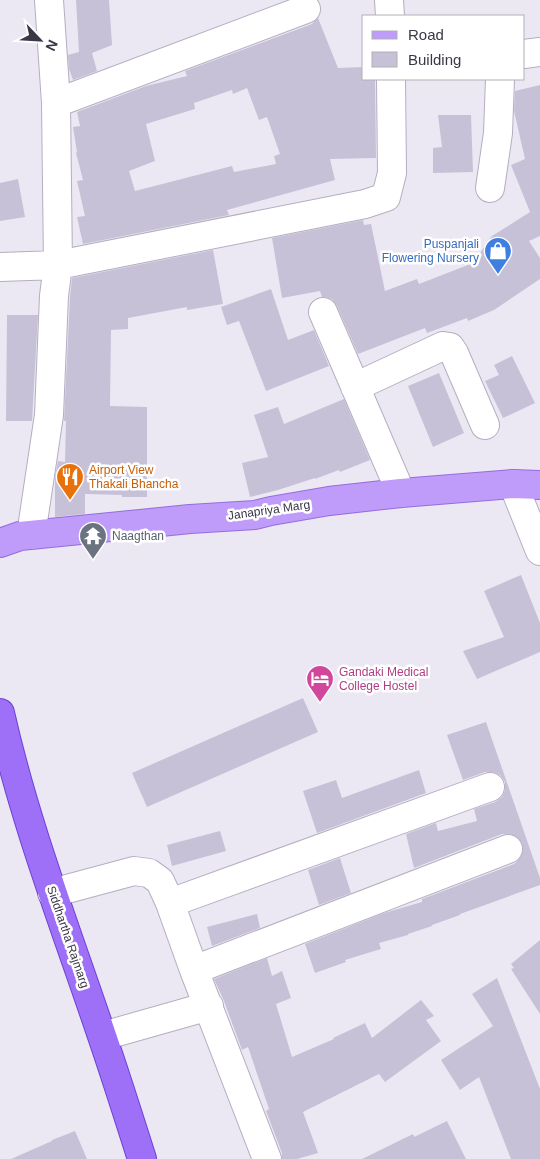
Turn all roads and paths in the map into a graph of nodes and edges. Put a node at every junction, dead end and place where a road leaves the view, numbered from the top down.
1 (49, 0) edge
2 (389, 0) edge
3 (306, 9) dead end
4 (390, 15) edge
5 (540, 52) edge
6 (525, 54) edge
7 (391, 80) edge
8 (500, 80) edge
9 (56, 103) junction
10 (490, 188) dead end
11 (58, 265) junction
12 (0, 267) edge
13 (323, 312) dead end
14 (355, 387) junction
15 (485, 425) dead end
16 (513, 484) junction
17 (540, 485) edge
18 (401, 493) junction
19 (32, 535) junction
20 (0, 543) edge
21 (540, 551) edge
22 (0, 713) edge
23 (490, 787) dead end
24 (508, 849) dead end
25 (52, 893) junction
26 (170, 903) junction
27 (194, 970) junction
28 (209, 1006) junction
29 (103, 1036) junction
30 (142, 1159) edge
31 (268, 1159) edge

1 - 9 street
2 - 4 street
3 - 9 street
5 - 6 street
7 - 11 street
8 - 10 street
9 - 11 street
11 - 12 street
11 - 19 street
13 - 14 street
14 - 15 street
14 - 18 street
16 - 17 main road, Janapriya Marg
16 - 18 main road, Janapriya Marg
16 - 21 street
18 - 19 main road, Janapriya Marg
19 - 20 main road, Janapriya Marg
22 - 25 highway, Siddhartha Rajmarg
23 - 26 street
24 - 27 street
25 - 26 street
25 - 29 highway, Siddhartha Rajmarg
26 - 27 street
27 - 28 street
28 - 29 street
28 - 31 street
29 - 30 highway, Siddhartha Rajmarg

